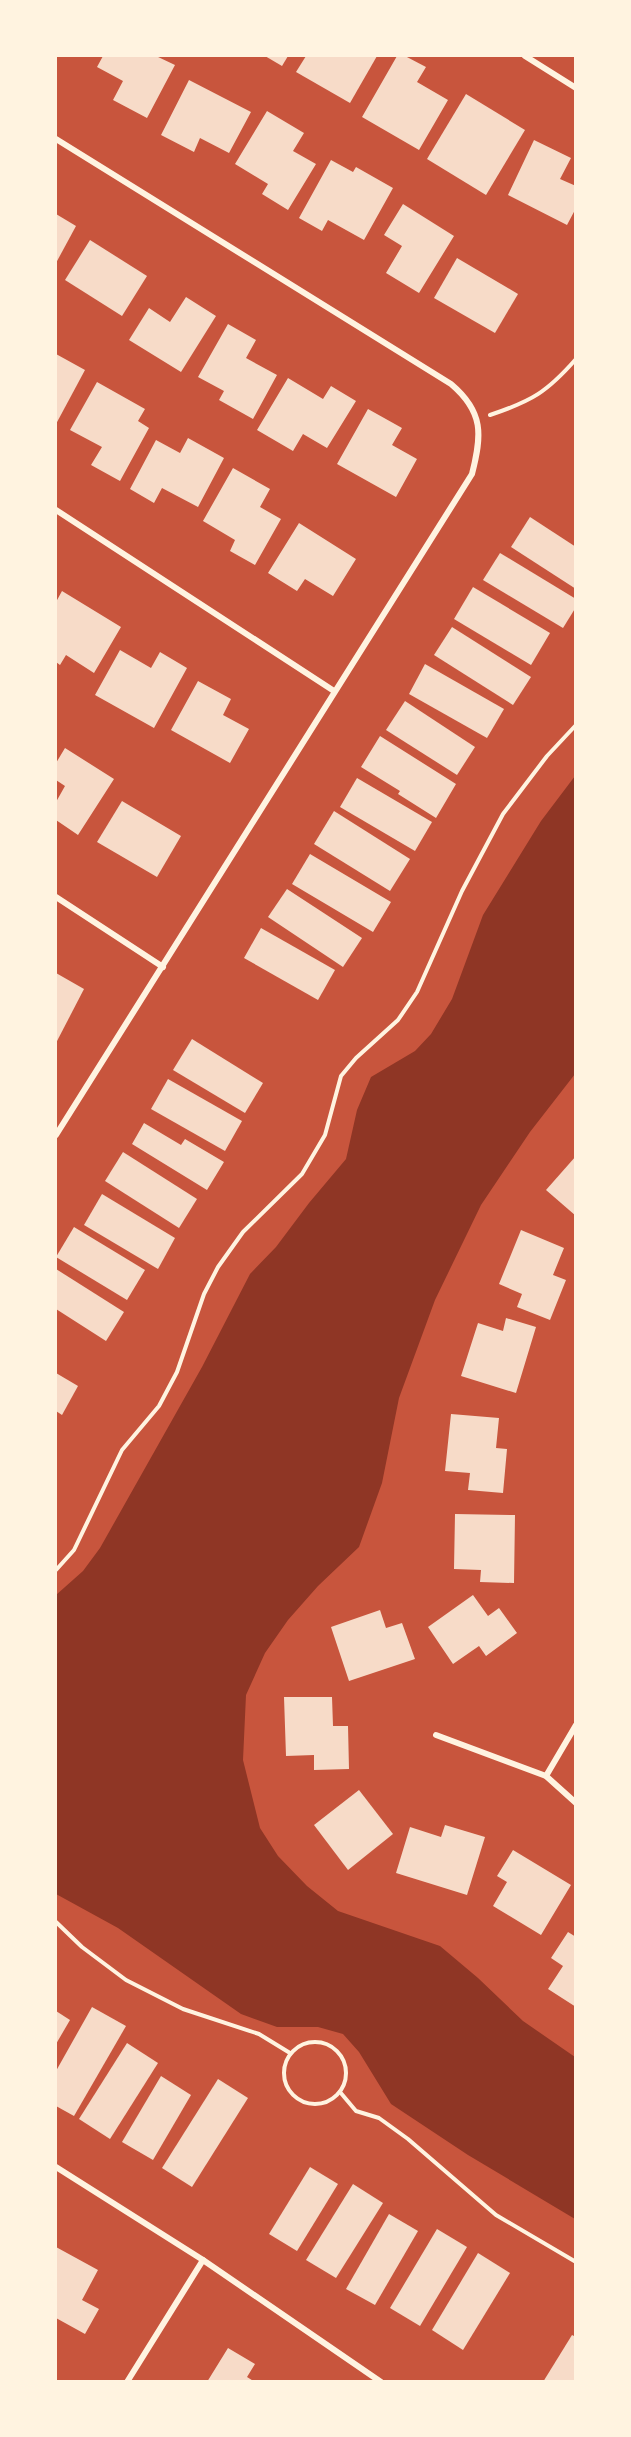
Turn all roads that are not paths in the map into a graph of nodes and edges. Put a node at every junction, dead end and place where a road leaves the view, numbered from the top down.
1 (525, 56) edge
2 (576, 88) edge
3 (56, 138) edge
4 (56, 510) edge
5 (334, 691) junction
6 (56, 897) edge
7 (163, 967) junction
8 (56, 1135) edge
9 (576, 1725) edge
10 (436, 1735) dead end
11 (546, 1776) junction
12 (576, 1803) edge
13 (56, 2167) edge
14 (203, 2260) junction
15 (127, 2382) edge
16 (381, 2382) edge

1 - 2 street
3 - 5 street
4 - 5 street
5 - 7 street
6 - 7 street
7 - 8 street
9 - 11 street
10 - 11 street
11 - 12 street
13 - 14 street
14 - 15 street
14 - 16 street

